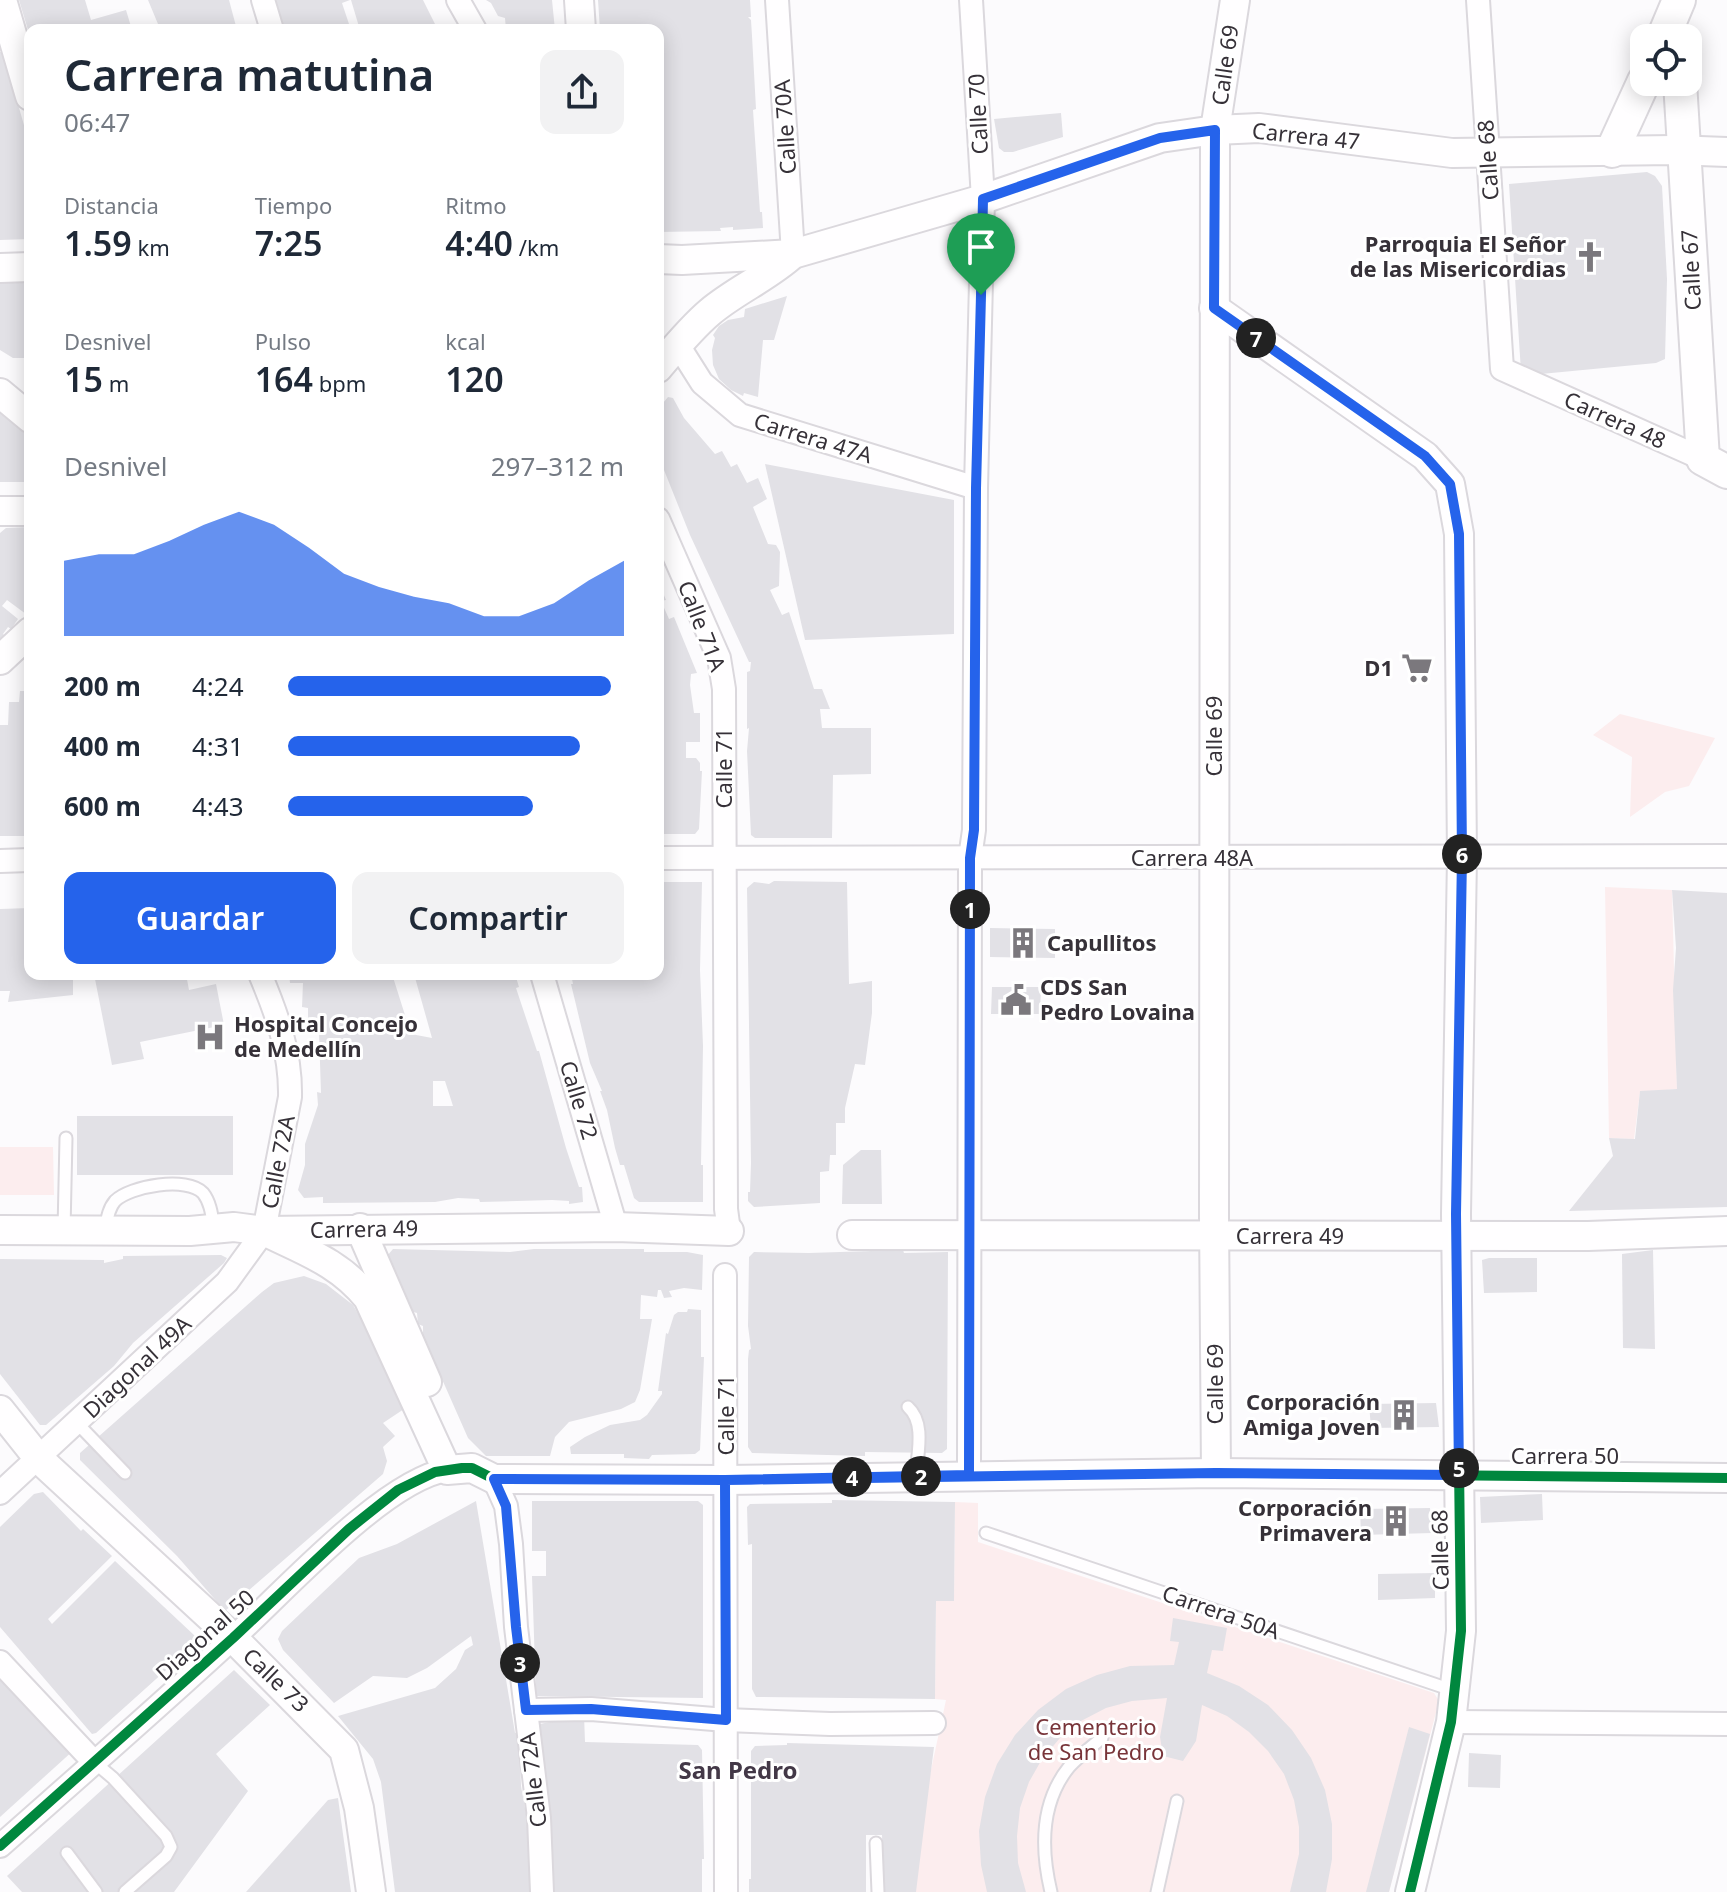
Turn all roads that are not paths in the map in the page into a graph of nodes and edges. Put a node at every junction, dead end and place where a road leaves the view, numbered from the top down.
1 (2, 0) edge
2 (263, 0) edge
3 (458, 0) edge
4 (579, 0) edge
5 (777, 0) edge
6 (971, 0) edge
7 (1235, 0) edge
8 (1478, 0) edge
9 (270, 24) edge
10 (472, 24) edge
11 (581, 24) edge
12 (24, 75) edge
13 (1637, 96) edge
14 (1681, 96) edge
15 (1215, 130) junction
16 (1684, 150) junction
17 (1612, 151) junction
18 (1727, 152) edge
19 (1488, 153) junction
20 (983, 199) junction
21 (24, 254) edge
22 (793, 254) junction
23 (0, 256) edge
24 (670, 259) edge
25 (24, 267) edge
26 (0, 268) edge
27 (1214, 308) junction
28 (678, 345) junction
29 (664, 361) edge
30 (1502, 369) joint
31 (0, 376) edge
32 (0, 393) edge
33 (24, 394) edge
34 (24, 413) edge
35 (1715, 465) edge
36 (976, 488) junction
37 (0, 511) edge
38 (24, 511) edge
39 (664, 533) edge
40 (24, 638) edge
41 (0, 660) edge
42 (24, 661) edge
43 (0, 683) edge
44 (724, 689) joint
45 (1727, 856) edge
46 (724, 857) junction
47 (1462, 857) junction
48 (664, 858) edge
49 (970, 858) junction
50 (1214, 858) junction
51 (24, 860) edge
52 (0, 861) edge
53 (262, 980) edge
54 (544, 980) edge
55 (66, 1138) dead end
56 (616, 1227) junction
57 (360, 1228) junction
58 (214, 1229) junction
59 (0, 1230) edge
60 (64, 1231) junction
61 (104, 1231) junction
62 (264, 1231) junction
63 (729, 1231) joint
64 (1727, 1231) edge
65 (852, 1235) dead end
66 (970, 1236) junction
67 (1458, 1236) junction
68 (1214, 1237) junction
69 (725, 1275) dead end
70 (908, 1407) dead end
71 (0, 1410) edge
72 (77, 1423) junction
73 (39, 1459) junction
74 (471, 1472) junction
75 (125, 1473) dead end
76 (1216, 1473) junction
77 (969, 1475) junction
78 (1459, 1475) junction
79 (916, 1476) junction
80 (1727, 1478) edge
81 (725, 1480) junction
82 (0, 1493) edge
83 (986, 1533) dead end
84 (233, 1638) junction
85 (0, 1662) edge
86 (1456, 1691) junction
87 (526, 1710) junction
88 (726, 1720) junction
89 (1451, 1722) junction
90 (934, 1723) dead end
91 (1727, 1724) edge
92 (1102, 1738) dead end
93 (94, 1762) junction
94 (1177, 1801) dead end
95 (876, 1843) dead end
96 (0, 1846) edge
97 (67, 1853) dead end
98 (96, 1892) edge
99 (125, 1892) edge
100 (371, 1892) edge
101 (542, 1892) edge
102 (726, 1892) edge
103 (878, 1892) edge
104 (1051, 1892) edge
105 (1157, 1892) edge
106 (1410, 1892) edge

1 - 12 street
2 - 9 street
3 - 10 street
4 - 11 street
5 - 22 street, Calle 70A
6 - 20 street, Calle 70
7 - 15 street, Calle 69
8 - 19 street, Calle 68
13 - 17 main road
14 - 16 main road, Calle 67
15 - 19 street, Carrera 47
15 - 20 street, Carrera 47
15 - 27 street, Calle 69
16 - 17 street, Carrera 47
16 - 18 street, Carrera 47
16 - 35 main road, Calle 67
17 - 19 street, Carrera 47
19 - 30 street, Calle 68
20 - 22 street, Carrera 47
20 - 36 street, Calle 70
21 - 23 street
22 - 24 street
22 - 28 street, Carrera 47
25 - 26 street
27 - 47 street, Calle 68
27 - 50 street, Calle 69
28 - 29 street, Carrera 47
28 - 36 street, Carrera 47A
30 - 35 street, Carrera 48
31 - 33 street
32 - 34 street
36 - 49 street, Calle 70
37 - 38 street
39 - 44 street, Calle 71A
40 - 41 street
42 - 43 street
44 - 46 street, Calle 71
45 - 47 street, Carrera 48A
46 - 48 street, Carrera 48A
46 - 49 street, Carrera 48A
46 - 63 street, Calle 71
47 - 50 street, Carrera 48A
47 - 67 street, Calle 68
49 - 50 street, Carrera 48A
49 - 66 street, Calle 70
50 - 68 street, Calle 69
51 - 52 street
53 - 62 street, Calle 72A
54 - 56 street, Calle 72
55 - 60 lane
56 - 57 street, Carrera 49
56 - 63 street, Carrera 49
57 - 62 street, Carrera 49
57 - 74 street, Calle 72A
58 - 61 street, Carrera 49
58 - 61 lane
58 - 62 street, Carrera 49
59 - 60 street, Carrera 49
60 - 61 street, Carrera 49
62 - 72 street, Diagonal 49A
62 - 74 street, Calle 72A
64 - 67 street, Carrera 49
65 - 66 street, Carrera 49
66 - 68 street, Carrera 49
66 - 77 street, Calle 70
67 - 68 street, Carrera 49
67 - 78 street, Calle 68
68 - 76 street, Calle 69
69 - 81 street, Calle 71
70 - 79 lane
71 - 73 street, Calle 73
72 - 73 street, Diagonal 49A
72 - 75 lane
73 - 82 street, Diagonal 49A
73 - 84 street, Calle 73
74 - 81 street, Carrera 50
74 - 84 street, Diagonal 50
74 - 87 street, Calle 72A
76 - 77 street, Carrera 50
76 - 78 street, Carrera 50
77 - 79 street, Carrera 50
78 - 80 street, Carrera 50
78 - 86 street, Calle 68
79 - 81 street, Carrera 50
81 - 88 street, Calle 71
83 - 86 lane, Carrera 50A
84 - 93 street, Diagonal 50
84 - 100 street, Calle 73
85 - 93 street
86 - 89 street, Calle 68
87 - 88 street
87 - 101 street, Calle 72A
88 - 90 street
88 - 102 street, Calle 71
89 - 91 street
89 - 106 street, Calle 68
92 - 104 lane
93 - 96 street, Diagonal 50
93 - 99 lane
94 - 105 lane
95 - 103 lane
97 - 98 lane

